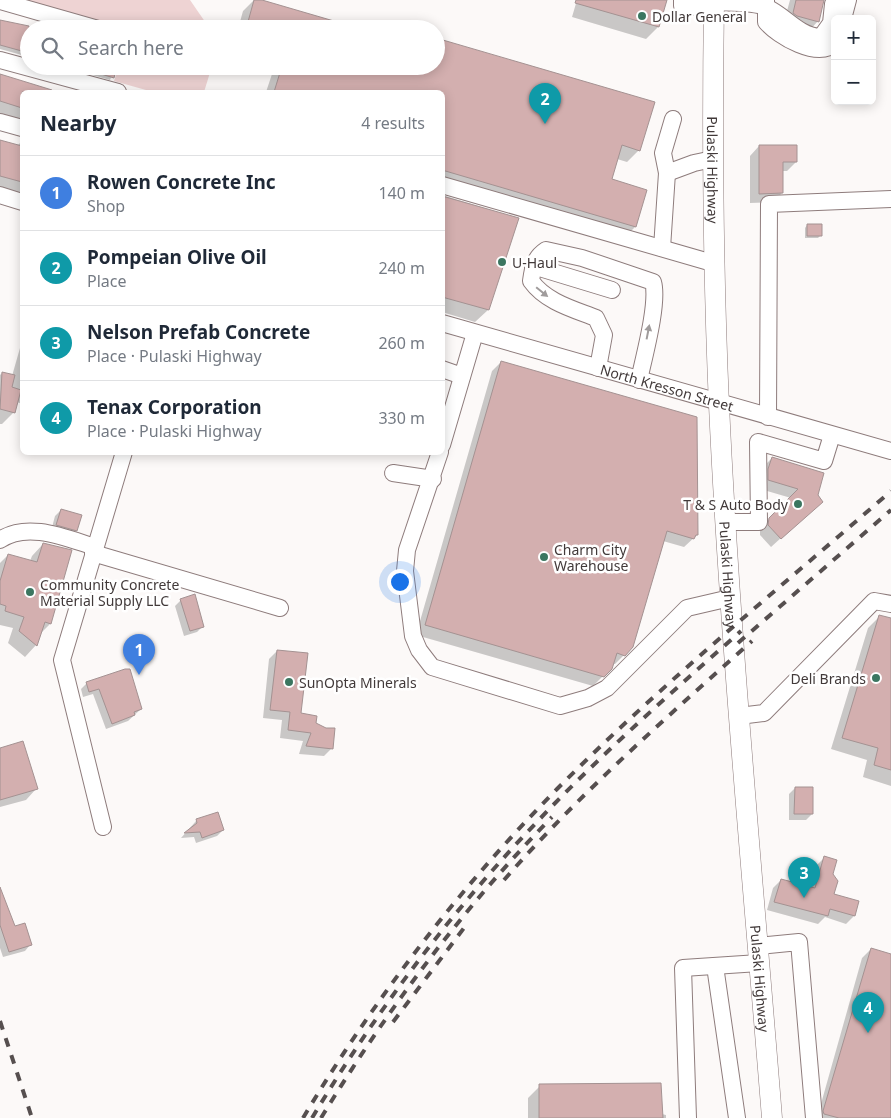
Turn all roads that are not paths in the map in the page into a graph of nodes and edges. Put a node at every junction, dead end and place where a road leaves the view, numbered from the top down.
1 (682, 0) edge
2 (0, 1) edge
3 (841, 2) edge
4 (714, 3) edge
5 (766, 3) edge
6 (843, 15) edge
7 (66, 20) edge
8 (831, 47) edge
9 (0, 60) edge
10 (20, 65) edge
11 (55, 75) edge
12 (111, 90) edge
13 (673, 119) dead end
14 (0, 122) edge
15 (20, 127) edge
16 (713, 159) junction
17 (666, 173) junction
18 (445, 186) edge
19 (0, 195) edge
20 (891, 199) edge
21 (20, 201) edge
22 (662, 248) junction
23 (716, 264) junction
24 (533, 266) junction
25 (612, 290) dead end
26 (445, 324) edge
27 (475, 333) junction
28 (598, 368) junction
29 (445, 369) edge
30 (462, 376) junction
31 (639, 380) junction
32 (719, 403) junction
33 (768, 417) junction
34 (445, 435) edge
35 (832, 435) junction
36 (891, 451) edge
37 (123, 455) edge
38 (439, 455) edge
39 (393, 473) dead end
40 (433, 479) junction
41 (726, 522) junction
42 (0, 540) edge
43 (94, 550) junction
44 (730, 598) junction
45 (891, 604) edge
46 (280, 608) dead end
47 (739, 716) junction
48 (103, 827) dead end
49 (759, 955) junction
50 (715, 966) junction
51 (688, 1118) edge
52 (737, 1118) edge
53 (772, 1118) edge
54 (814, 1118) edge

1 - 4 street
2 - 7 street
3 - 5 street
3 - 6 street
4 - 5 street
4 - 16 main road, Pulaski Highway
5 - 8 street
9 - 10 street
11 - 12 street
13 - 17 street
14 - 15 street
16 - 17 street
16 - 23 main road, Pulaski Highway
17 - 22 street
18 - 22 street
19 - 21 street
20 - 33 street
22 - 23 street
23 - 32 main road, Pulaski Highway
24 - 25 street
24 -> 28 street
31 -> 24 street
26 - 27 street, North Kresson Street
27 - 28 street, North Kresson Street
27 - 30 street
28 - 31 street, North Kresson Street
29 - 30 street
30 - 34 street
31 - 32 street, North Kresson Street
32 - 33 street, North Kresson Street
32 - 41 main road, Pulaski Highway
33 - 35 street, North Kresson Street
35 - 36 street, North Kresson Street
35 - 41 street
37 - 43 street
38 - 40 street
39 - 40 street
40 - 44 street
41 - 44 main road, Pulaski Highway
42 - 43 street
43 - 46 street
43 - 48 street
44 - 47 main road, Pulaski Highway
45 - 47 street
47 - 49 main road, Pulaski Highway
49 - 50 street
49 - 53 main road, Pulaski Highway
49 - 54 street
50 - 51 street
50 - 52 street

